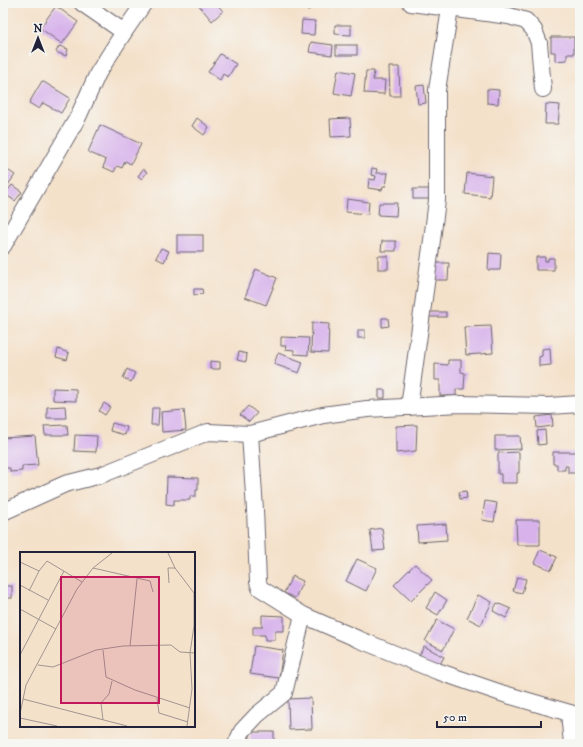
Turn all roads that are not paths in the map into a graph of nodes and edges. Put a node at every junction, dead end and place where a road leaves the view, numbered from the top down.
1 (82, 3) edge
2 (144, 3) edge
3 (412, 3) edge
4 (450, 9) junction
5 (124, 32) junction
6 (543, 89) dead end
7 (3, 246) edge
8 (580, 404) edge
9 (409, 406) junction
10 (250, 434) junction
11 (3, 512) edge
12 (303, 615) junction
13 (575, 715) edge
14 (236, 744) edge
15 (572, 744) edge

1 - 5 street
2 - 5 street
3 - 4 street
4 - 6 street
4 - 9 street
5 - 7 street
8 - 9 street
9 - 10 street
10 - 11 street
10 - 12 street
12 - 13 street
12 - 14 street
13 - 15 street

